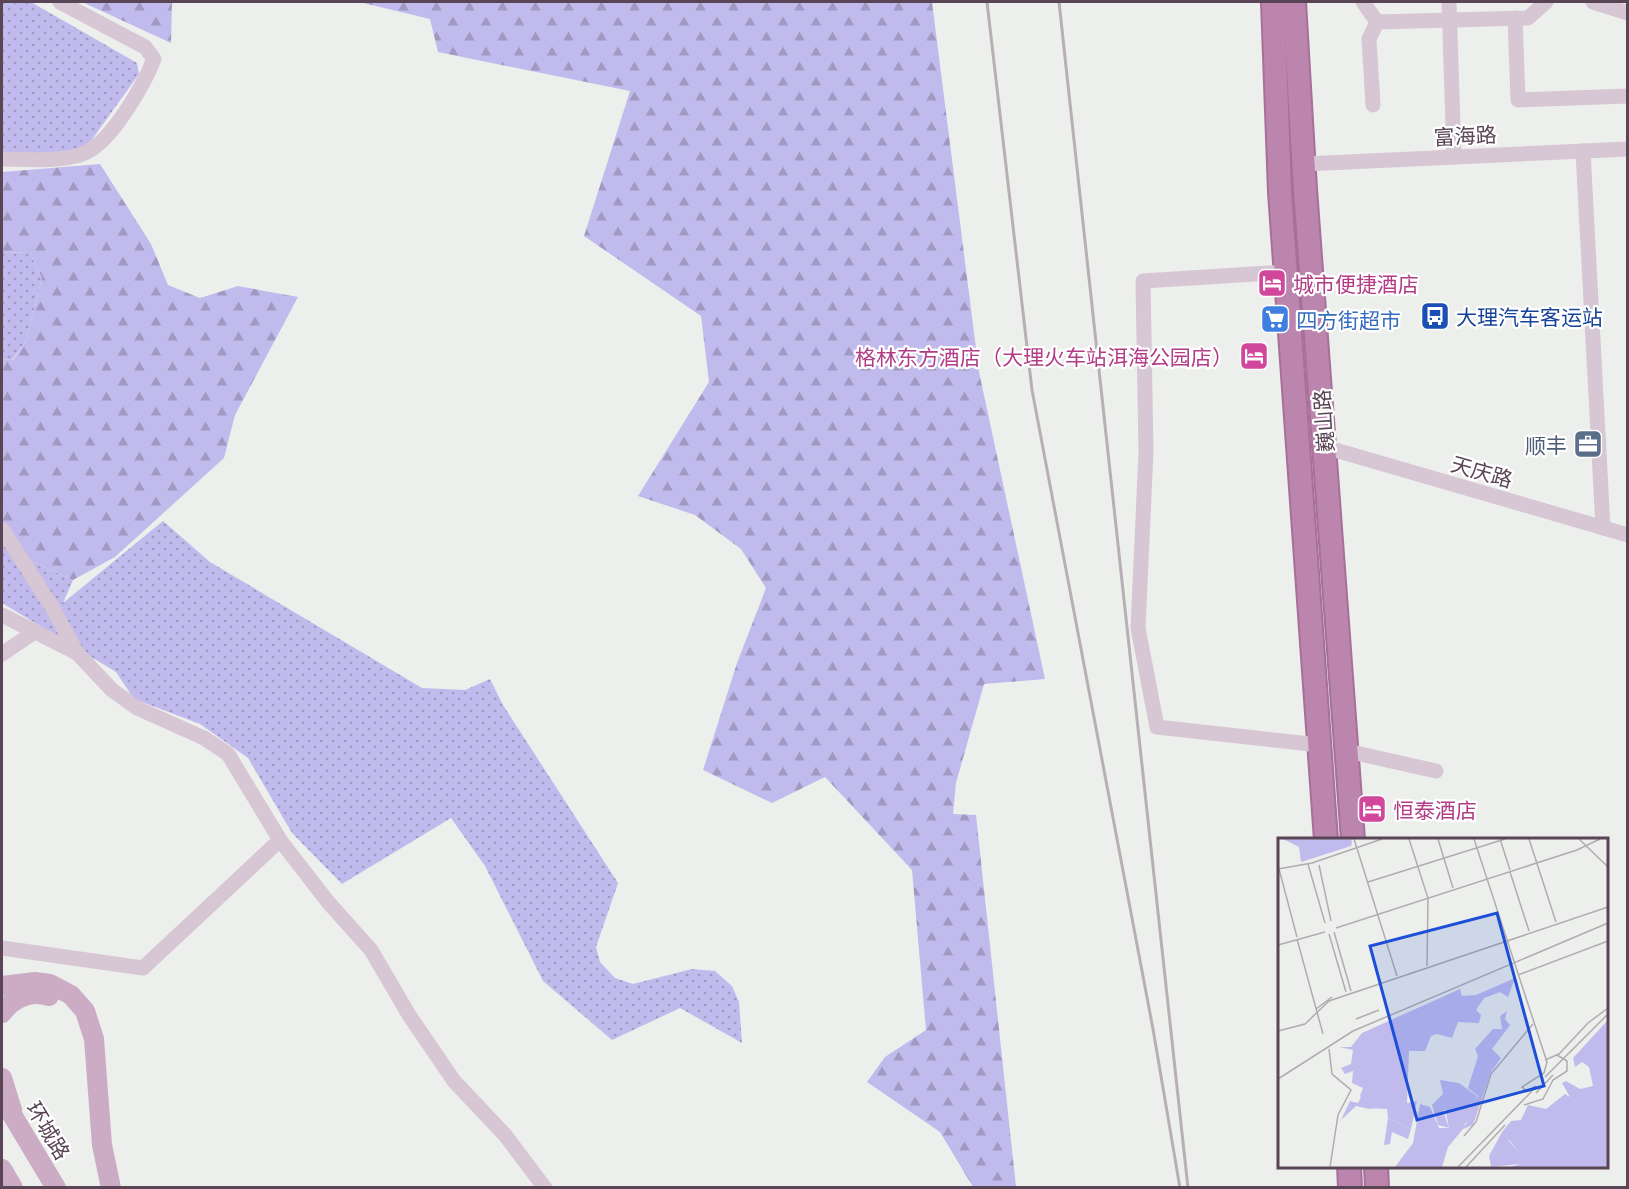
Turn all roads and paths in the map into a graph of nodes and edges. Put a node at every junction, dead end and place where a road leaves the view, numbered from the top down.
1 (60, 2) edge
2 (1266, 2) edge
3 (1273, 2) edge
4 (1294, 2) edge
5 (1363, 2) edge
6 (1449, 2) edge
7 (1546, 2) edge
8 (1593, 2) edge
9 (1628, 13) edge
10 (1515, 18) junction
11 (1450, 20) junction
12 (1377, 22) junction
13 (1274, 36) junction
14 (1628, 96) edge
15 (1373, 105) dead end
16 (1628, 149) edge
17 (1583, 151) junction
18 (1455, 157) junction
19 (2, 159) edge
20 (1304, 164) junction
21 (1286, 272) junction
22 (1325, 447) junction
23 (1603, 528) junction
24 (2, 529) edge
25 (1628, 535) edge
26 (2, 615) edge
27 (33, 633) junction
28 (77, 653) junction
29 (2, 654) edge
30 (1319, 745) junction
31 (1347, 751) junction
32 (1436, 771) dead end
33 (1326, 838) edge
34 (1353, 838) edge
35 (280, 840) junction
36 (2, 948) edge
37 (2, 986) edge
38 (2, 1013) edge
39 (2, 1078) edge
40 (2, 1098) edge
41 (20, 1130) junction
42 (1349, 1168) edge
43 (1376, 1168) edge
44 (2, 1169) edge
45 (13, 1188) edge
46 (56, 1188) edge
47 (98, 1188) edge
48 (111, 1188) edge
49 (545, 1188) edge
50 (1350, 1188) edge
51 (1377, 1188) edge

1 - 19 street
2 - 13 main road
3 - 13 highway, 巍山路
4 - 20 highway, 巍山路
5 - 12 street
6 - 11 street
7 - 10 street
8 - 9 street
10 - 11 street
10 - 14 street
11 - 12 street
11 - 18 street
12 - 15 street
13 - 21 highway, 巍山路
16 - 17 street, 富海路
17 - 18 street, 富海路
17 - 23 street
18 - 20 street, 富海路
20 - 22 highway, 巍山路
21 - 30 highway, 巍山路
21 - 30 street
22 - 23 street, 天庆路
22 - 31 highway, 巍山路
23 - 25 street, 天庆路
24 - 28 street
26 - 27 street
27 - 28 street
27 - 29 street
28 - 35 street
30 - 31 highway
30 - 33 highway, 巍山路
31 - 32 street
31 - 34 highway, 巍山路
35 - 36 street
35 - 49 street
37 - 48 main road
38 - 47 main road
39 - 41 main road
40 - 41 main road, 环城路
41 - 46 main road, 环城路
42 - 50 highway
43 - 51 highway
44 - 45 main road

